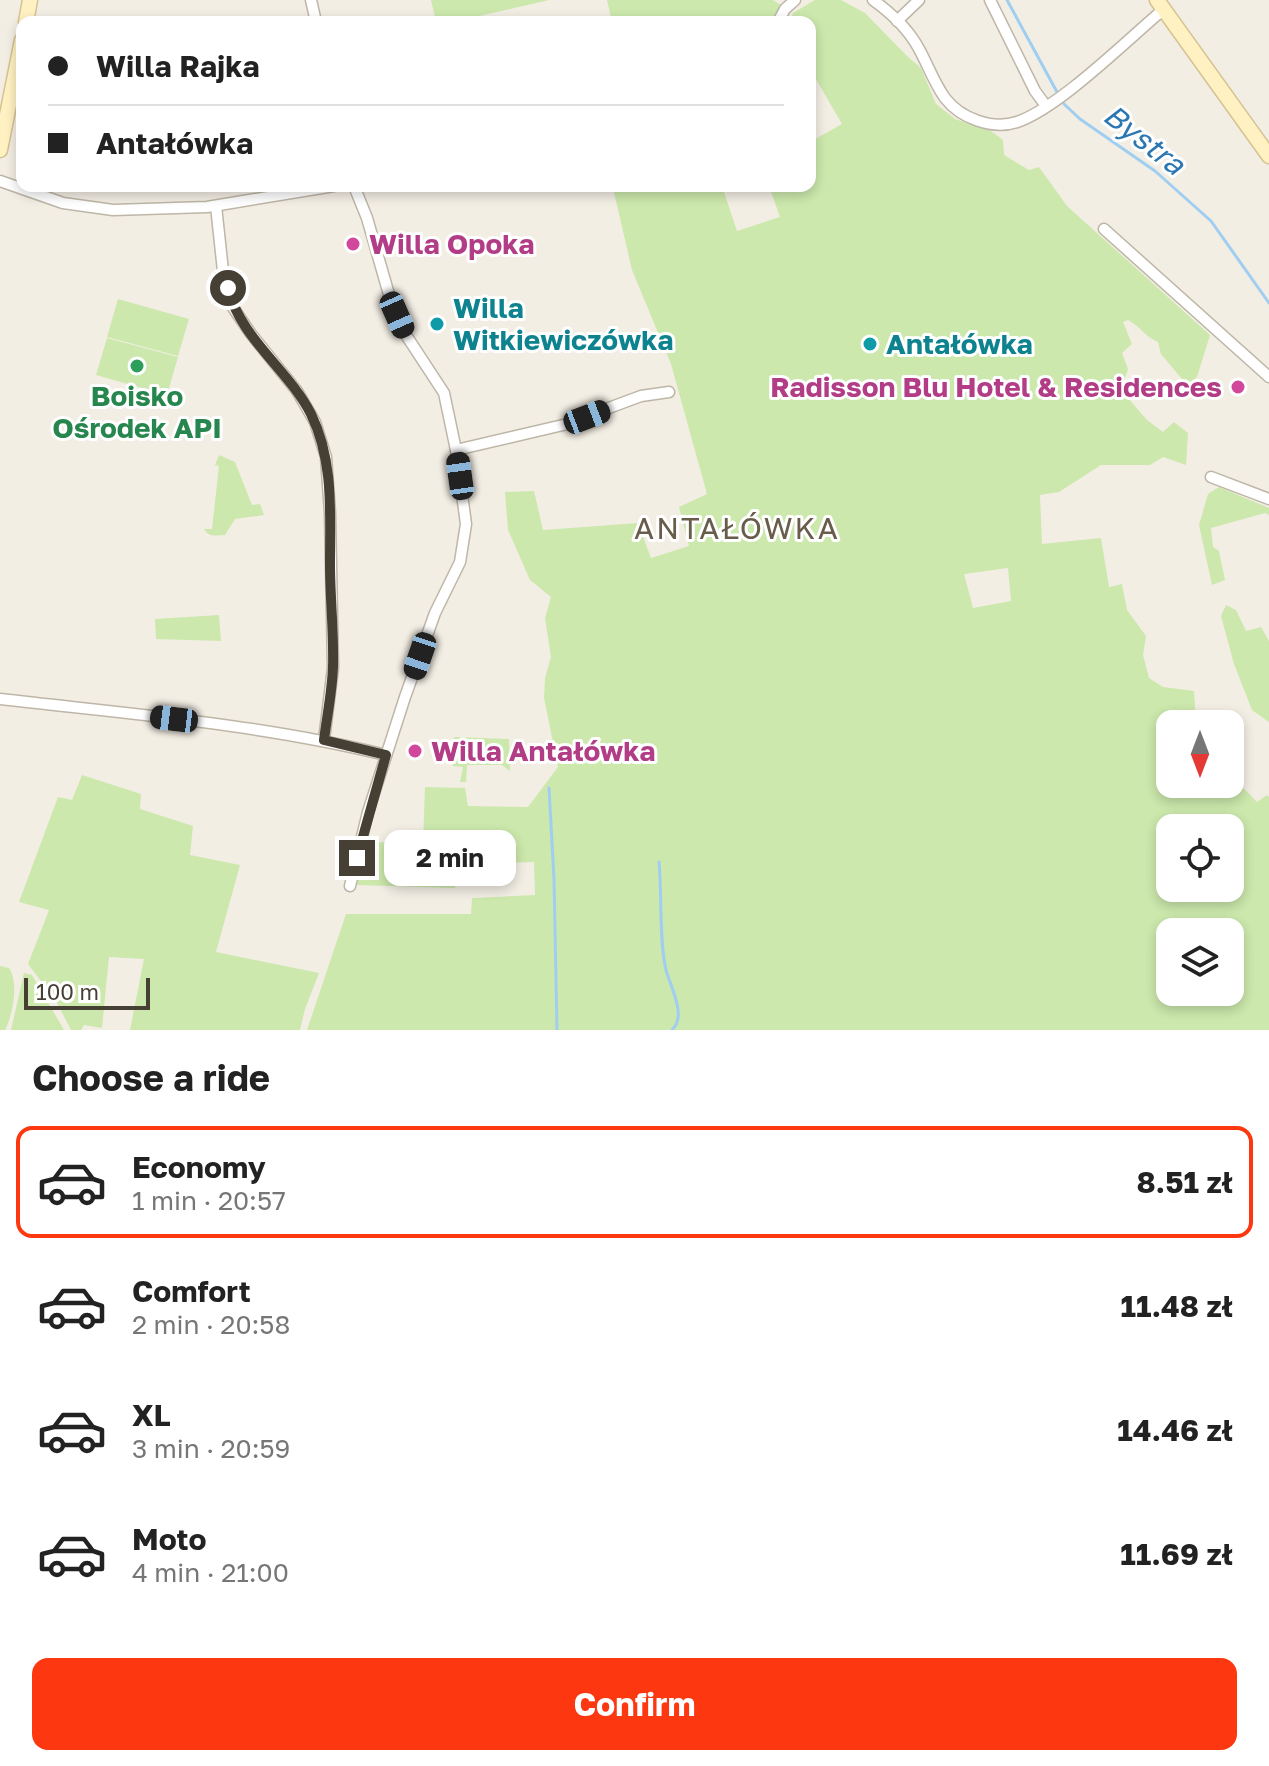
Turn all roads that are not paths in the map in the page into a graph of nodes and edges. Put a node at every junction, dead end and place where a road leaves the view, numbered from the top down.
1 (795, 0) edge
2 (873, 0) edge
3 (919, 0) edge
4 (990, 0) edge
5 (1160, 5) edge
6 (781, 16) edge
7 (897, 21) junction
8 (16, 70) edge
9 (1049, 104) junction
10 (0, 150) edge
11 (1269, 156) edge
12 (32, 192) edge
13 (299, 192) edge
14 (356, 192) edge
15 (216, 206) junction
16 (1104, 229) dead end
17 (1269, 377) edge
18 (669, 392) dead end
19 (456, 450) junction
20 (1211, 477) dead end
21 (1269, 499) edge
22 (0, 699) edge
23 (324, 740) junction
24 (386, 755) junction
25 (350, 886) dead end

1 - 6 street
2 - 7 street
3 - 7 street
4 - 9 street
5 - 9 street
5 - 11 street
7 - 9 street
8 - 10 street
12 - 15 street
13 - 15 street
14 - 19 street
15 - 23 street
16 - 17 street
18 - 19 street
19 - 24 street
20 - 21 street
22 - 23 street
23 - 24 street
24 - 25 street

